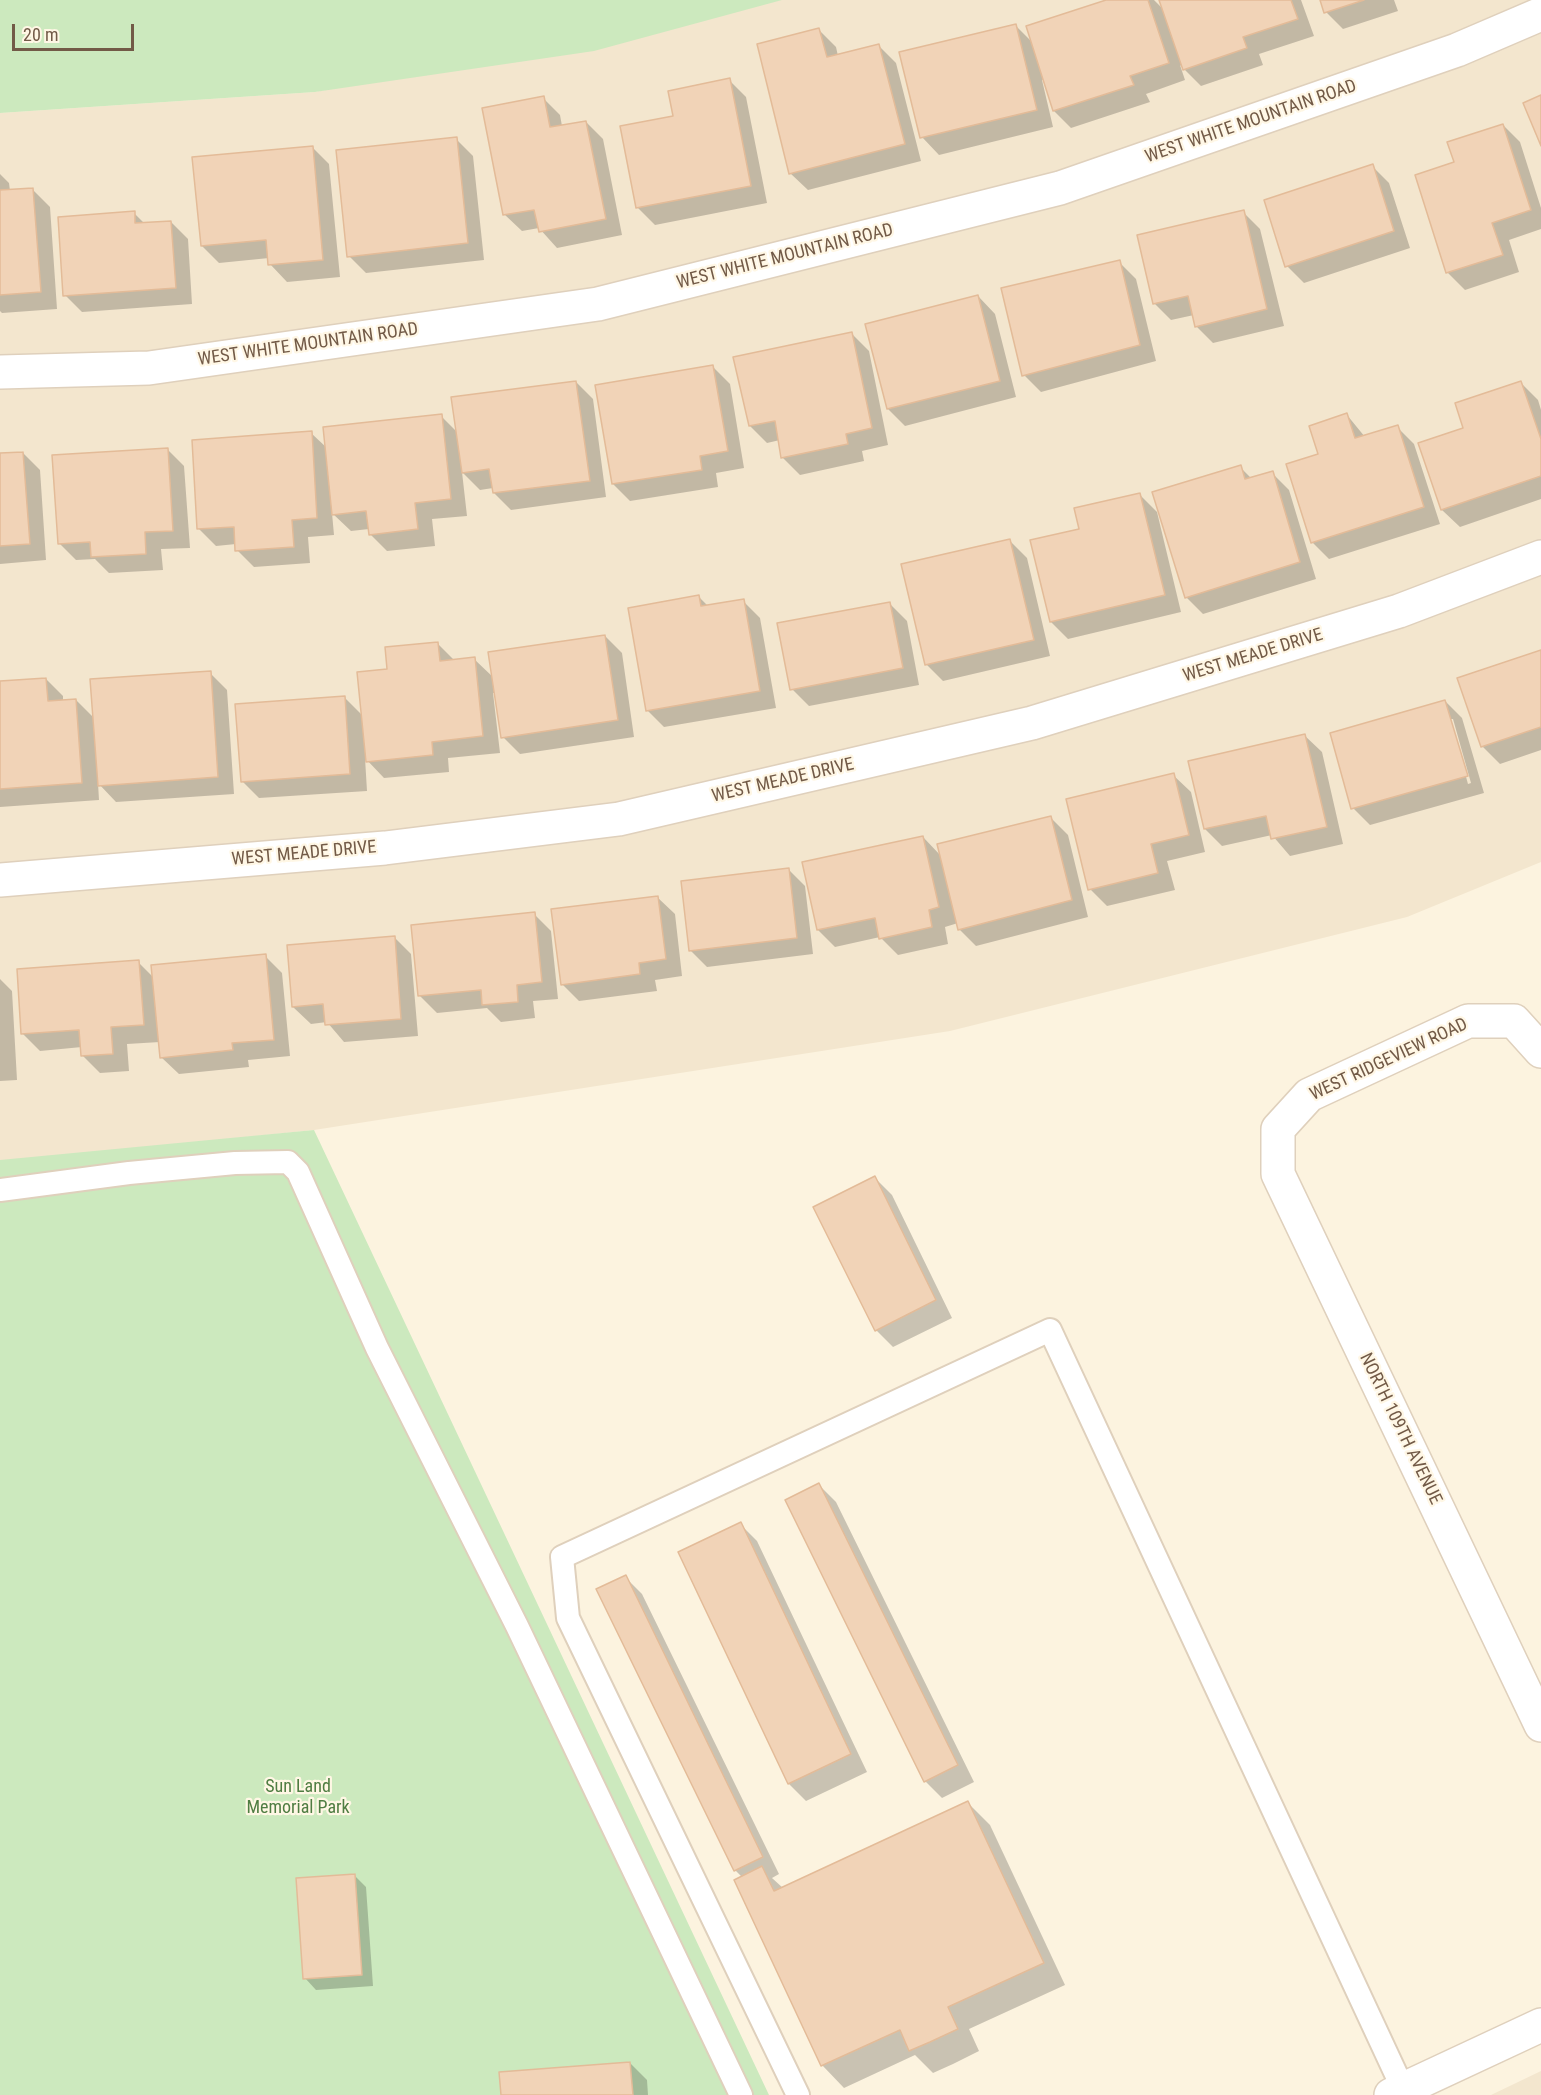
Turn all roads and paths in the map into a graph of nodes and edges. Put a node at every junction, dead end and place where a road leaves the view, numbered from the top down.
1 (1541, 14) edge
2 (0, 372) edge
3 (1541, 557) edge
4 (0, 880) edge
5 (1541, 1051) edge
6 (1278, 1129) joint
7 (0, 1190) edge
8 (1541, 1725) edge
9 (1541, 2025) edge
10 (1397, 2092) edge
11 (741, 2095) edge
12 (798, 2095) edge

1 - 2 street, WEST WHITE MOUNTAIN ROAD
3 - 4 street, WEST MEADE DRIVE
5 - 6 street, WEST RIDGEVIEW ROAD
6 - 8 street, NORTH 109TH AVENUE
7 - 11 lane
9 - 10 street
10 - 12 lane

